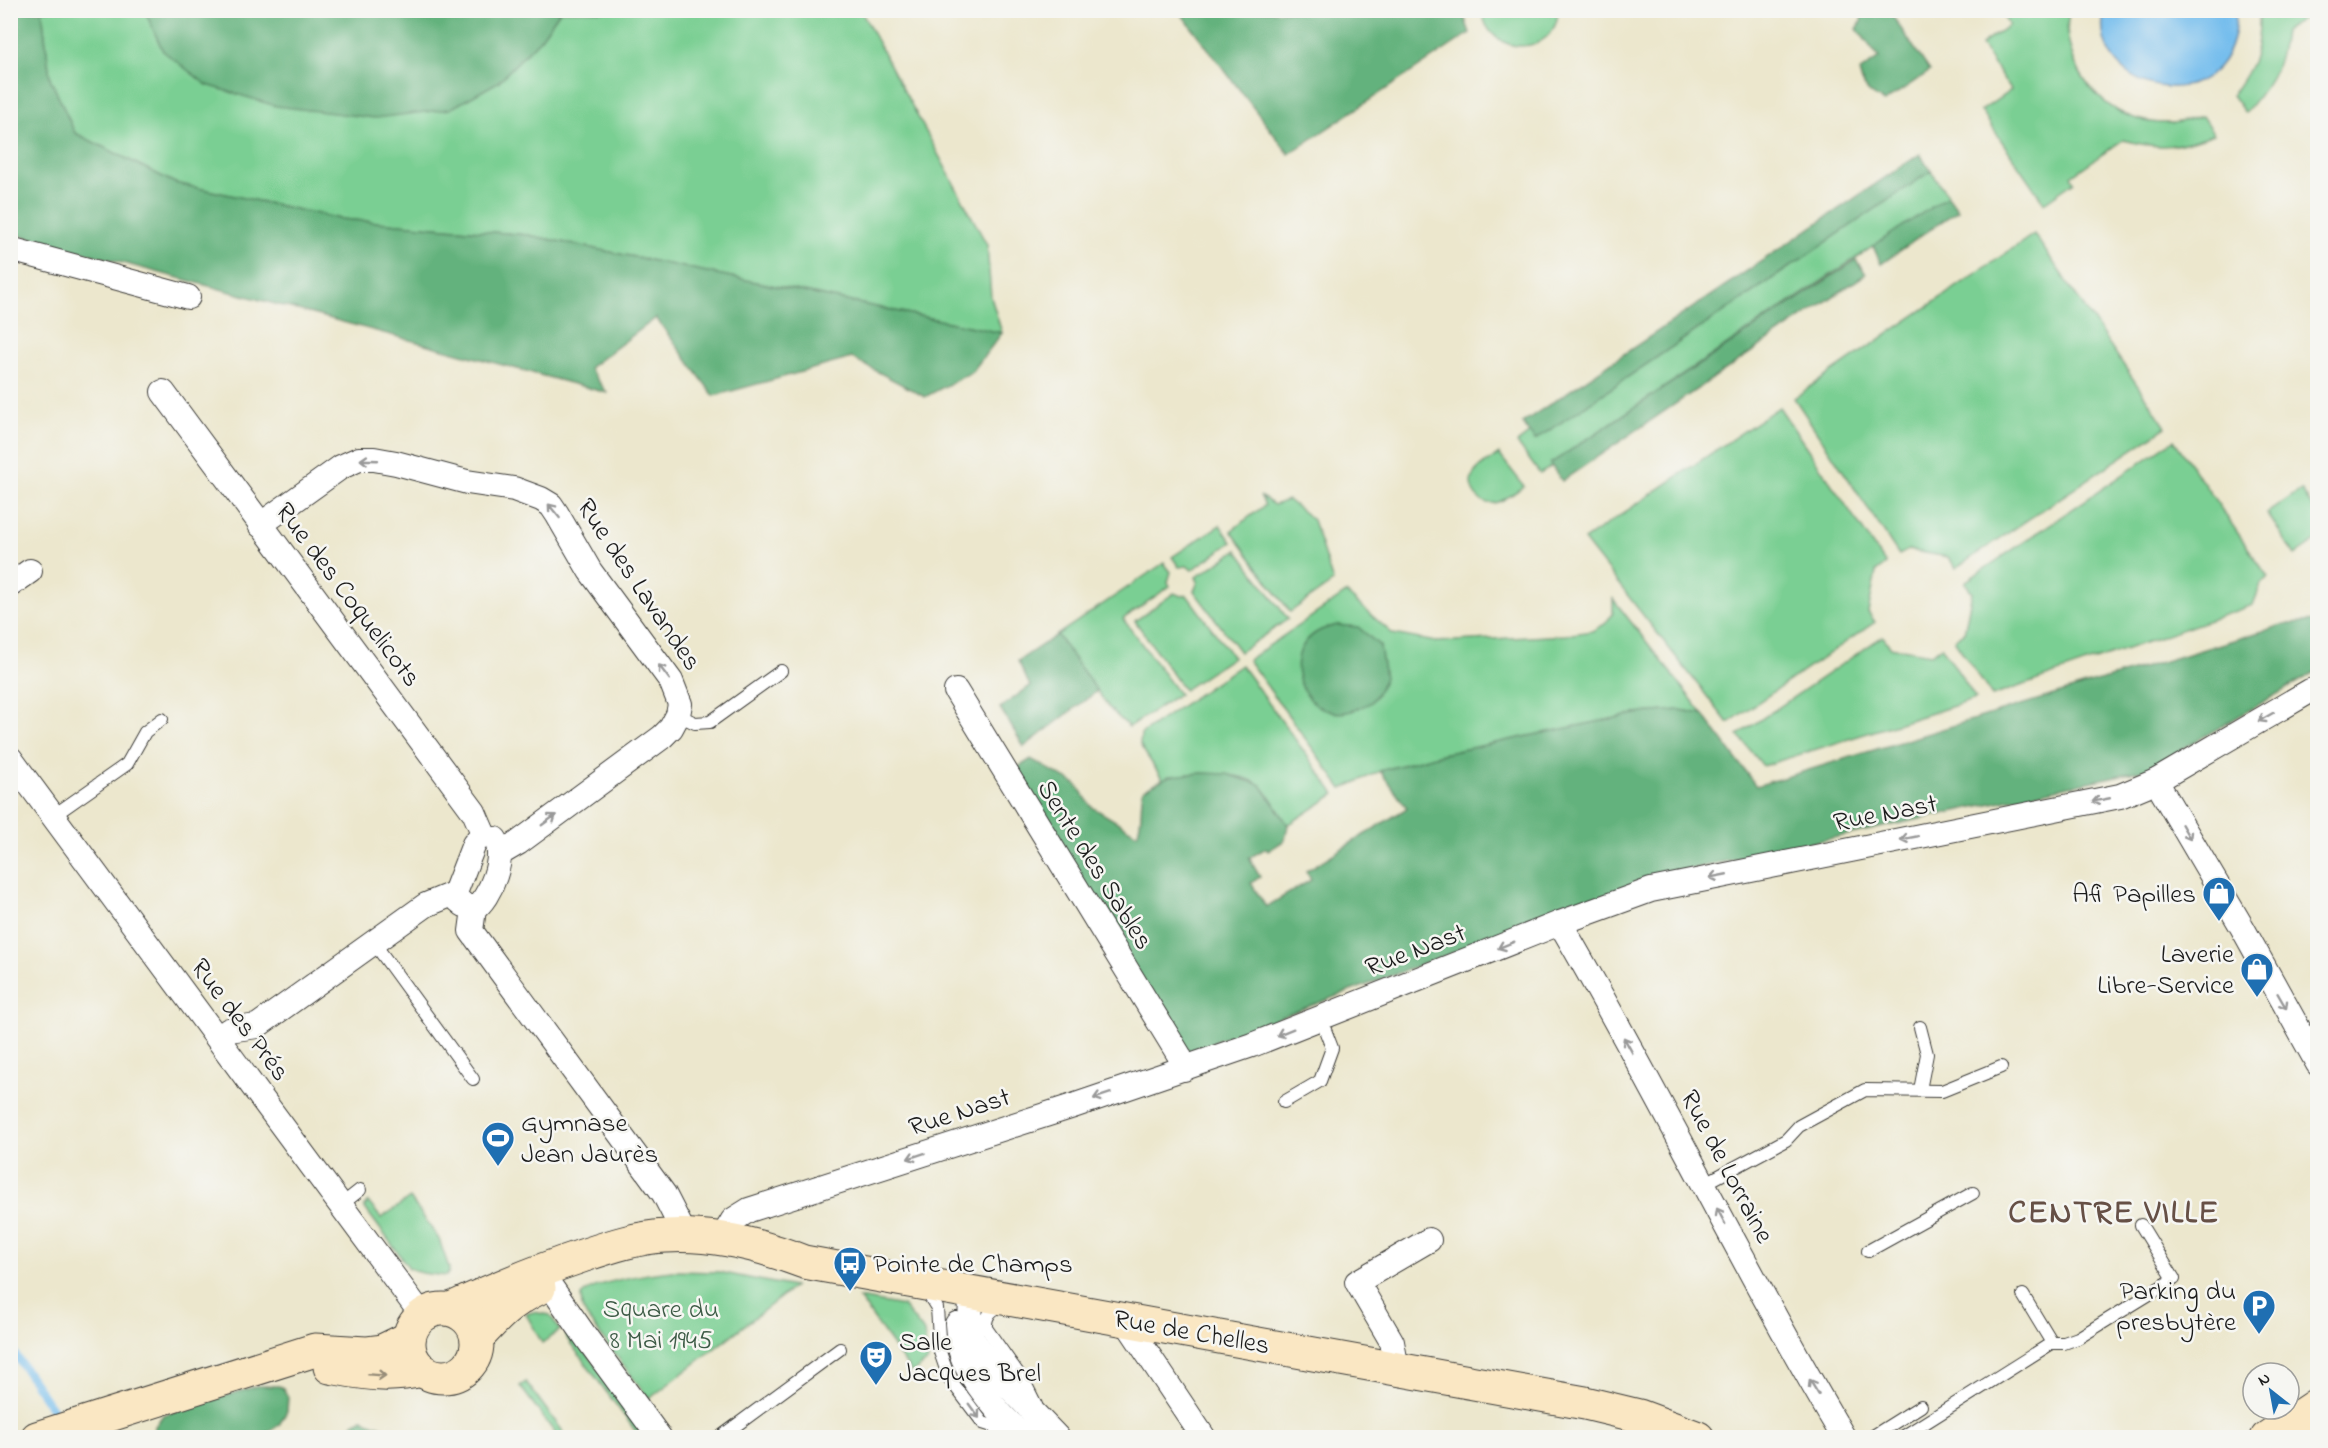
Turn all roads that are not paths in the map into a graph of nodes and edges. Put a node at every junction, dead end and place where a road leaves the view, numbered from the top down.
1 (10, 249) edge
2 (188, 297) dead end
3 (163, 392) dead end
4 (260, 525) junction
5 (30, 571) dead end
6 (10, 585) edge
7 (781, 671) dead end
8 (2318, 689) edge
9 (956, 690) dead end
10 (678, 715) junction
11 (162, 719) dead end
12 (10, 758) edge
13 (2156, 781) junction
14 (53, 816) junction
15 (483, 833) junction
16 (501, 853) junction
17 (455, 893) junction
18 (474, 909) junction
19 (1560, 923) junction
20 (374, 943) junction
21 (1320, 1017) junction
22 (256, 1026) junction
23 (1920, 1027) dead end
24 (218, 1038) junction
25 (237, 1064) junction
26 (2318, 1064) edge
27 (2001, 1067) dead end
28 (1184, 1069) junction
29 (473, 1079) dead end
30 (1920, 1090) junction
31 (1284, 1102) dead end
32 (1704, 1184) junction
33 (360, 1190) dead end
34 (1973, 1193) dead end
35 (341, 1205) junction
36 (2141, 1225) dead end
37 (685, 1235) junction
38 (721, 1240) junction
39 (1429, 1240) dead end
40 (1868, 1251) dead end
41 (804, 1262) junction
42 (549, 1284) junction
43 (948, 1288) junction
44 (2023, 1295) dead end
45 (1019, 1300) junction
46 (1125, 1320) junction
47 (427, 1321) junction
48 (477, 1338) junction
49 (2052, 1343) junction
50 (840, 1349) dead end
51 (278, 1361) junction
52 (1397, 1369) junction
53 (422, 1370) junction
54 (2318, 1404) edge
55 (1921, 1406) dead end
56 (53, 1432) edge
57 (1040, 1433) edge
58 (660, 1437) edge
59 (719, 1437) edge
60 (1204, 1437) edge
61 (1698, 1437) edge
62 (1844, 1437) edge
63 (1870, 1437) edge
64 (1901, 1437) edge
65 (2267, 1437) edge

1 - 2 street
3 - 4 street, Rue des Coquelicots
10 -> 4 street, Rue des Lavandes
4 - 15 street, Rue des Coquelicots
5 - 6 street
7 - 10 lane
8 -> 13 street, Rue Nast
9 - 28 street, Sente des Sables
16 -> 10 street, Rue des Lavandes
11 - 14 lane
12 - 14 street, Rue des Prés
13 -> 19 street, Rue Nast
13 -> 26 street
14 - 24 street, Rue des Prés
15 - 16 street, Rue des Coquelicots
15 - 17 street
16 - 18 street
17 - 18 street
17 - 20 street
18 - 37 street
19 -> 21 street, Rue Nast
32 -> 19 street, Rue de Lorraine
20 - 22 street
20 - 29 lane
21 -> 28 street, Rue Nast
21 - 31 lane
22 - 24 street
22 - 25 street
23 - 30 lane
24 - 25 street, Rue des Prés
25 - 35 street, Rue des Prés
27 - 30 lane
28 -> 38 street, Rue Nast
30 - 32 lane
62 -> 32 street, Rue de Lorraine
33 - 35 lane
34 - 40 lane
35 - 47 street, Rue des Prés
36 - 49 lane
37 - 38 main road, Rue de Chelles
37 - 47 main road, Rue de Chelles
38 - 41 main road, Rue de Chelles
39 - 52 street
41 - 42 main road
41 - 43 main road, Rue de Chelles
42 - 48 main road
42 - 58 street
43 - 45 main road, Rue de Chelles
43 - 57 street
43 -> 57 lane
44 - 49 lane
45 - 46 main road, Rue de Chelles
45 - 57 lane
46 - 52 main road, Rue de Chelles
46 - 60 street
47 - 48 main road
47 - 51 main road, Rue de Chelles
47 - 53 main road
48 - 53 main road
49 - 64 lane
50 - 59 lane
51 -> 53 main road
51 - 56 main road, Rue de Chelles
52 - 61 main road, Rue de Chelles
54 - 65 main road
55 - 63 lane

